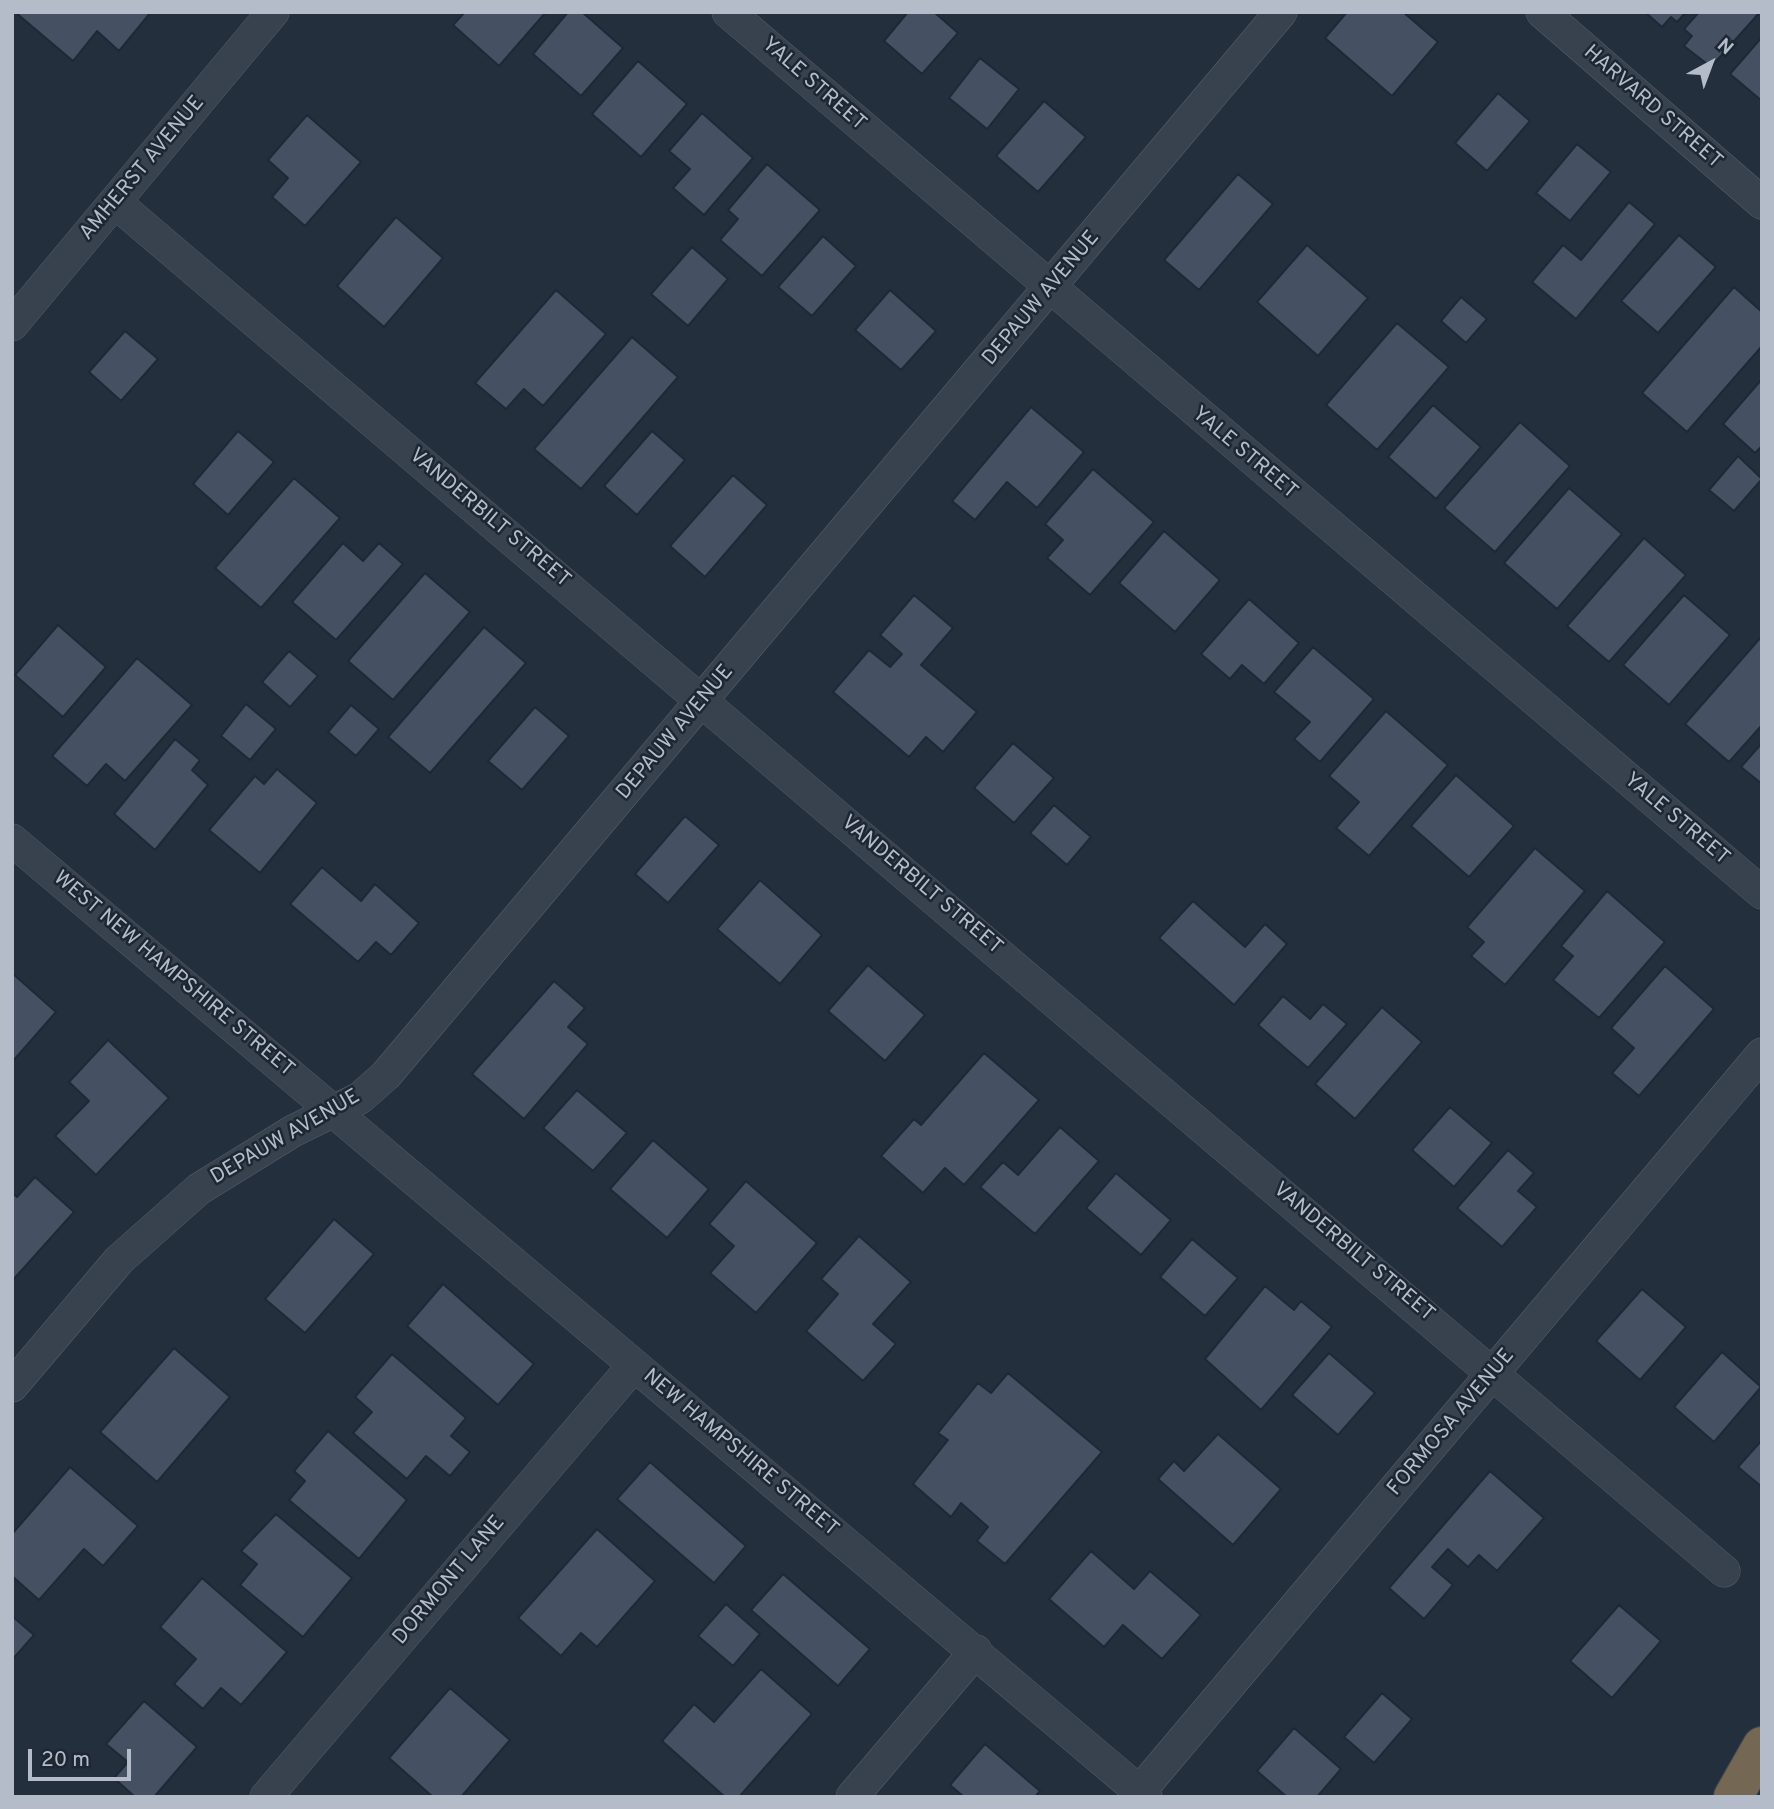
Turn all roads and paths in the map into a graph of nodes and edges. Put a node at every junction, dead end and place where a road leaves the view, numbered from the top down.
1 (273, 12) edge
2 (728, 12) edge
3 (1281, 12) edge
4 (1542, 12) edge
5 (116, 203) junction
6 (1762, 203) edge
7 (1050, 289) junction
8 (12, 325) edge
9 (704, 700) junction
10 (12, 840) edge
11 (1762, 893) edge
12 (1762, 1054) edge
13 (334, 1111) junction
14 (634, 1365) junction
15 (1494, 1374) junction
16 (12, 1386) edge
17 (1724, 1571) dead end
18 (976, 1651) junction
19 (1762, 1746) edge
20 (1143, 1794) edge
21 (266, 1797) edge
22 (852, 1797) edge
23 (1733, 1797) edge

1 - 5 street, AMHERST AVENUE
2 - 7 street, YALE STREET
3 - 7 street, DEPAUW AVENUE
4 - 6 street, HARVARD STREET
5 - 8 street, AMHERST AVENUE
5 - 9 street, VANDERBILT STREET
7 - 9 street, DEPAUW AVENUE
7 - 11 street, YALE STREET
9 - 13 street, DEPAUW AVENUE
9 - 15 street, VANDERBILT STREET
10 - 13 street, WEST NEW HAMPSHIRE STREET
12 - 15 street, FORMOSA AVENUE
13 - 14 street, NEW HAMPSHIRE STREET
13 - 16 street, DEPAUW AVENUE
14 - 18 street, NEW HAMPSHIRE STREET
14 - 21 street, DORMONT LANE
15 - 17 street, VANDERBILT STREET
15 - 20 street, FORMOSA AVENUE
18 - 20 street, NEW HAMPSHIRE STREET
18 - 22 street
19 - 23 highway

